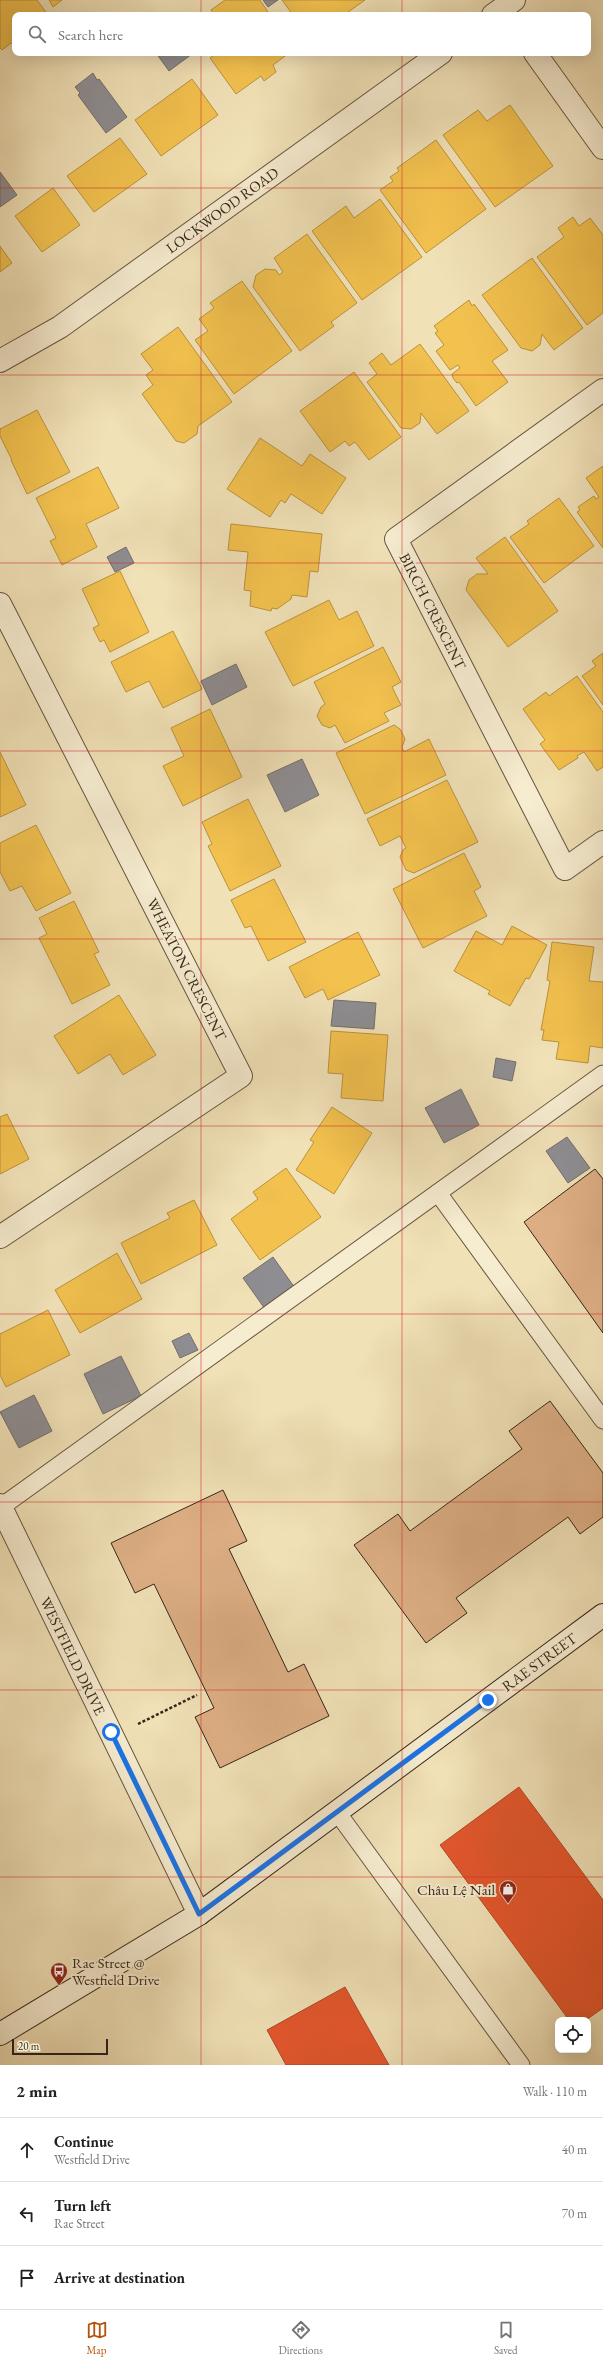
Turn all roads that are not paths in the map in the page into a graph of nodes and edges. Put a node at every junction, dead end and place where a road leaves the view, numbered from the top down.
1 (437, 56) edge
2 (537, 56) edge
3 (603, 148) edge
4 (0, 361) edge
5 (603, 390) edge
6 (0, 604) edge
7 (603, 842) edge
8 (603, 1074) edge
9 (438, 1193) junction
10 (0, 1237) edge
11 (603, 1420) edge
12 (0, 1506) edge
13 (603, 1615) edge
14 (338, 1812) junction
15 (199, 1914) junction
16 (0, 2034) edge
17 (521, 2065) edge

1 - 4 street, LOCKWOOD ROAD
2 - 3 street
5 - 7 street, BIRCH CRESCENT
6 - 10 street, WHEATON CRESCENT
8 - 9 lane
9 - 11 lane
9 - 12 lane
12 - 15 street, WESTFIELD DRIVE
13 - 14 street, RAE STREET
14 - 15 street, RAE STREET
14 - 17 lane
15 - 16 street, RAE STREET

